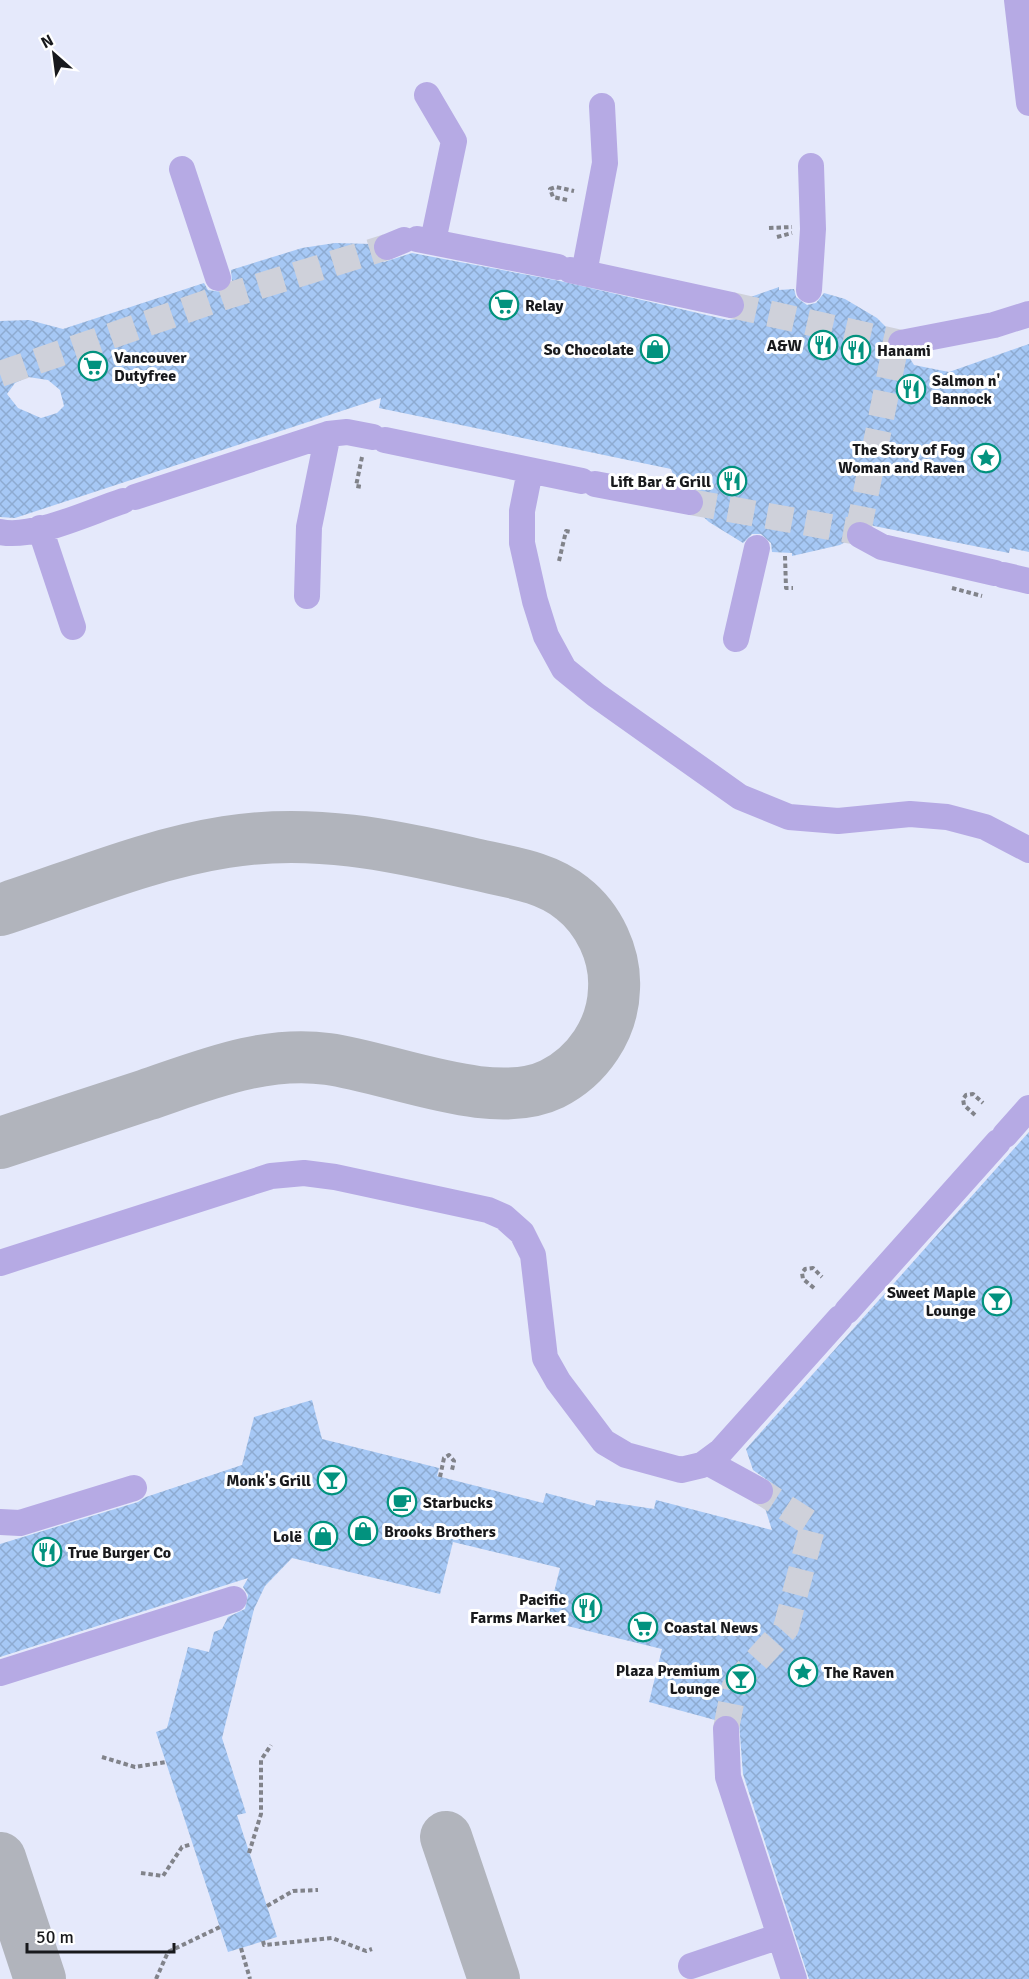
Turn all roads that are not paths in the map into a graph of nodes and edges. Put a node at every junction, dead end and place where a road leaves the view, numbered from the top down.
1 (1017, 0) edge
2 (427, 95) dead end
3 (1029, 103) edge
4 (602, 106) dead end
5 (811, 166) dead end
6 (182, 169) dead end
7 (571, 270) junction
8 (218, 278) dead end
9 (808, 290) dead end
10 (731, 305) tunnel mouth
11 (1029, 314) edge
12 (901, 343) tunnel mouth
13 (328, 434) junction
14 (530, 471) junction
15 (690, 502) tunnel mouth
16 (40, 528) junction
17 (0, 532) edge
18 (860, 535) tunnel mouth
19 (757, 548) dead end
20 (1029, 581) edge
21 (307, 597) dead end
22 (74, 627) dead end
23 (736, 639) dead end
24 (1029, 850) edge
25 (1029, 1108) edge
26 (0, 1263) edge
27 (707, 1462) junction
28 (134, 1488) dead end
29 (760, 1491) tunnel mouth
30 (0, 1522) edge
31 (234, 1599) dead end
32 (0, 1673) edge
33 (726, 1729) tunnel mouth
34 (780, 1936) junction
35 (691, 1966) dead end
36 (794, 1979) edge

1 - 3 lane
2 - 7 lane
4 - 7 lane
5 - 9 lane
6 - 8 lane
7 - 10 lane
11 - 12 lane
13 - 14 lane
13 - 16 lane
13 - 21 lane
14 - 15 lane
14 - 24 lane
16 - 17 lane
16 - 22 lane
18 - 20 lane
19 - 23 lane
25 - 27 lane
26 - 27 lane
27 - 29 lane
28 - 30 lane
31 - 32 lane
33 - 34 lane
34 - 35 lane
34 - 36 lane

